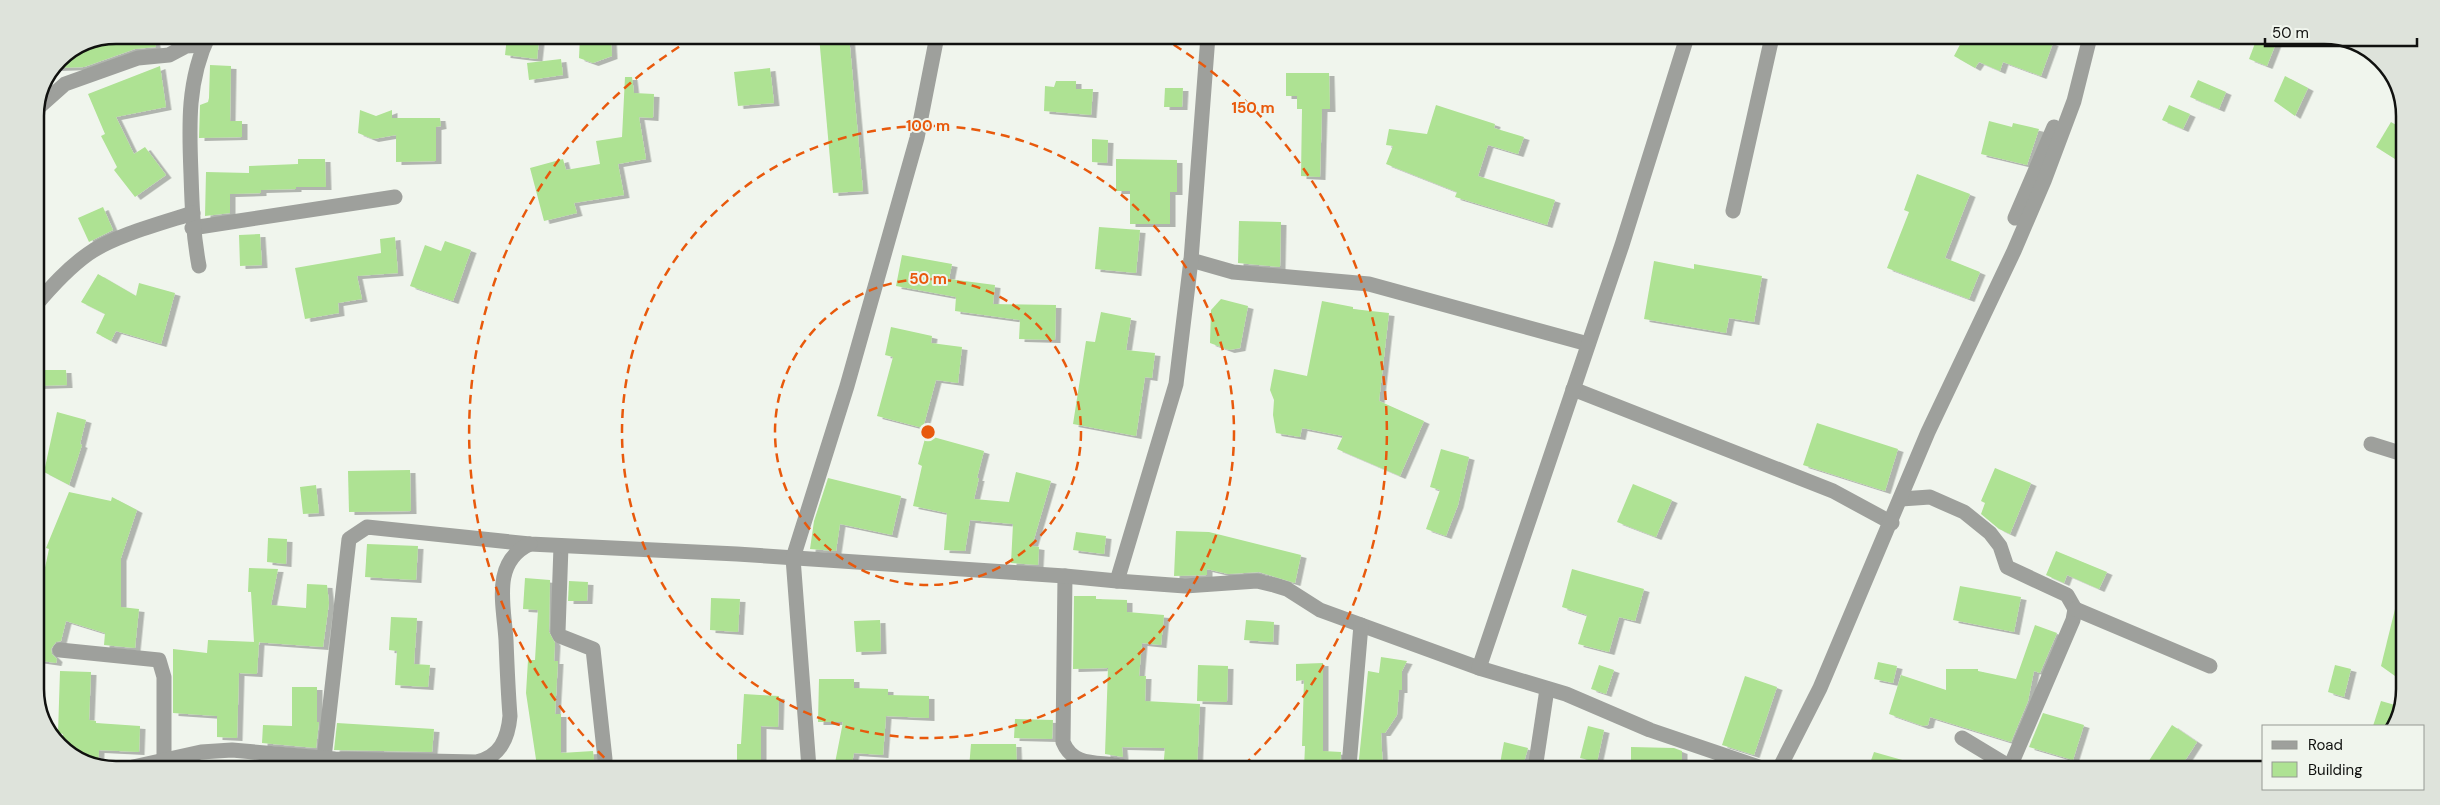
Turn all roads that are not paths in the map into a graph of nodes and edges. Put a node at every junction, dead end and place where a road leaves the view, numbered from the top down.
1 (193, 44) edge
2 (205, 44) edge
3 (935, 44) edge
4 (1207, 44) edge
5 (1685, 44) edge
6 (1770, 44) edge
7 (2082, 44) edge
8 (2088, 44) edge
9 (45, 101) edge
10 (395, 197) dead end
11 (1733, 211) dead end
12 (2015, 218) dead end
13 (192, 221) junction
14 (1191, 260) junction
15 (199, 266) dead end
16 (44, 295) edge
17 (1588, 344) junction
18 (1573, 389) junction
19 (2370, 444) dead end
20 (2396, 452) edge
21 (1901, 498) junction
22 (1892, 523) junction
23 (530, 544) junction
24 (561, 546) junction
25 (793, 558) junction
26 (1065, 576) junction
27 (1117, 582) junction
28 (2075, 609) junction
29 (1361, 625) junction
30 (60, 650) dead end
31 (2210, 666) dead end
32 (1479, 668) junction
33 (1547, 689) junction
34 (1962, 738) dead end
35 (605, 759) dead end
36 (164, 760) junction
37 (160, 761) edge
38 (323, 761) edge
39 (331, 761) edge
40 (479, 761) edge
41 (808, 761) edge
42 (1079, 761) edge
43 (1349, 761) edge
44 (1536, 761) edge
45 (1741, 761) edge
46 (1783, 761) edge
47 (2001, 761) edge
48 (2016, 761) edge

1 - 9 street
2 - 13 street
3 - 25 street
4 - 14 street
5 - 17 street
6 - 11 street
7 - 12 street
8 - 21 street
10 - 13 street
13 - 15 street
13 - 16 street
14 - 17 street
14 - 27 street
17 - 18 street
18 - 22 street
18 - 32 street
19 - 20 street
21 - 22 street
21 - 28 street
22 - 46 street
23 - 24 street
23 - 39 street
23 - 40 street
24 - 25 street
24 - 35 street
25 - 26 street
25 - 41 street
26 - 27 street
26 - 42 street
27 - 29 street
28 - 31 street
28 - 48 street
29 - 32 street
29 - 43 street
30 - 36 street
32 - 33 street
33 - 44 street
33 - 45 street
34 - 47 street
36 - 37 street
36 - 38 street

